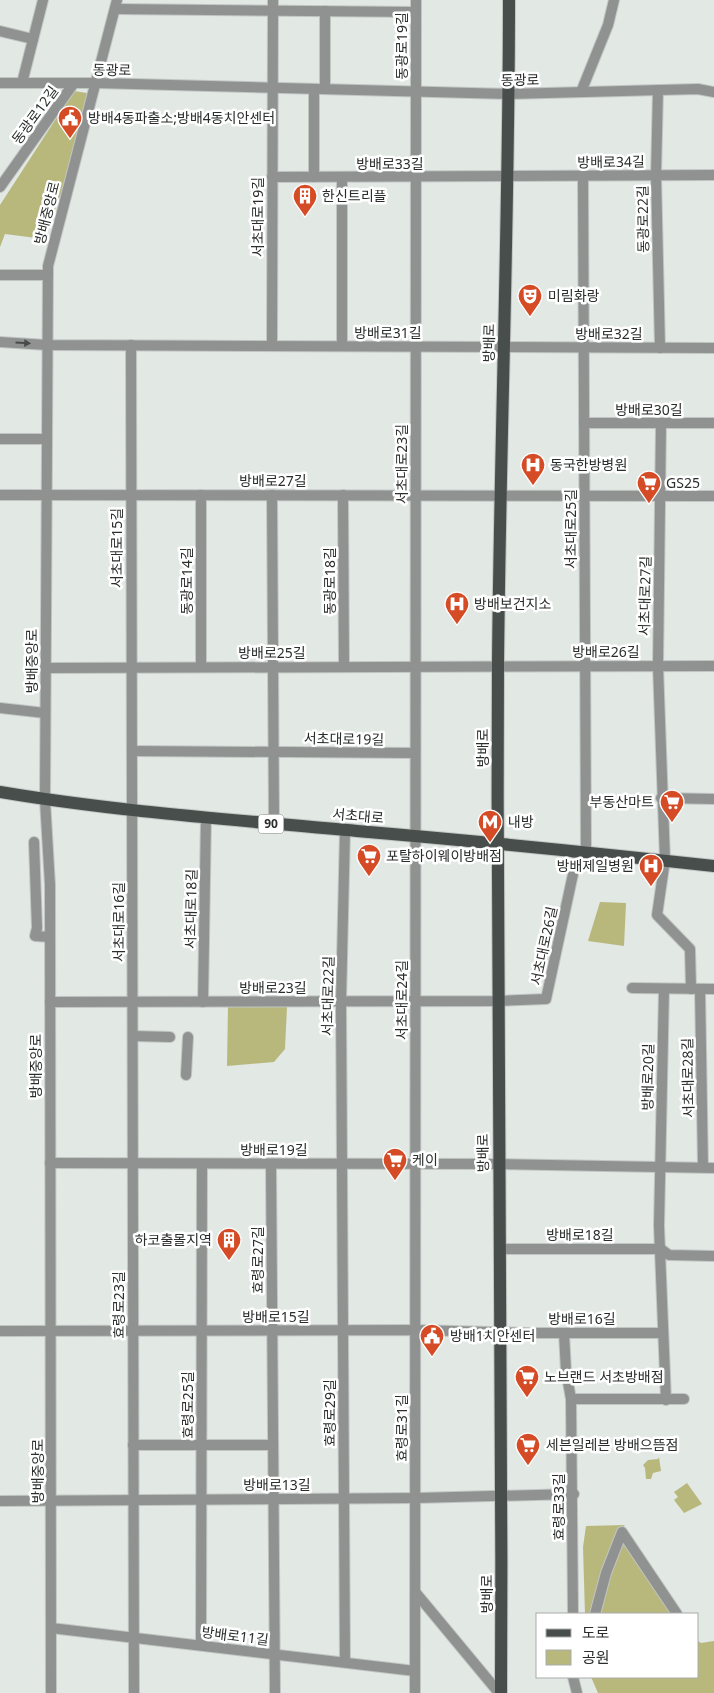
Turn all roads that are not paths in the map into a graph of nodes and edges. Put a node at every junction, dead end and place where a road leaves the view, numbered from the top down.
1 (43, 0) edge
2 (340, 0) edge
3 (416, 0) edge
4 (509, 0) edge
5 (614, 0) edge
6 (116, 5) edge
7 (273, 5) edge
8 (325, 11) junction
9 (340, 11) junction
10 (416, 12) junction
11 (0, 31) edge
12 (33, 39) junction
13 (0, 83) edge
14 (22, 83) junction
15 (74, 83) junction
16 (96, 83) junction
17 (274, 88) junction
18 (314, 89) junction
19 (325, 89) junction
20 (658, 90) junction
21 (416, 92) junction
22 (581, 92) junction
23 (714, 92) edge
24 (509, 94) junction
25 (4, 173) edge
26 (656, 175) junction
27 (714, 175) edge
28 (583, 176) junction
29 (342, 177) junction
30 (416, 177) junction
31 (507, 177) junction
32 (272, 178) junction
33 (314, 178) junction
34 (0, 187) edge
35 (0, 275) edge
36 (48, 275) junction
37 (0, 342) edge
38 (46, 345) junction
39 (131, 345) junction
40 (272, 346) junction
41 (342, 346) junction
42 (416, 347) junction
43 (504, 348) junction
44 (584, 348) junction
45 (660, 348) junction
46 (714, 348) edge
47 (584, 423) junction
48 (661, 424) junction
49 (714, 424) edge
50 (0, 439) edge
51 (46, 439) junction
52 (0, 495) edge
53 (46, 495) junction
54 (131, 495) junction
55 (201, 495) junction
56 (272, 495) junction
57 (343, 495) junction
58 (416, 495) junction
59 (500, 495) junction
60 (585, 495) junction
61 (660, 496) junction
62 (714, 496) edge
63 (415, 665) junction
64 (272, 666) junction
65 (344, 666) junction
66 (498, 666) junction
67 (586, 666) junction
68 (658, 666) junction
69 (714, 666) edge
70 (131, 667) junction
71 (201, 667) junction
72 (45, 668) junction
73 (0, 708) edge
74 (45, 713) junction
75 (132, 751) junction
76 (273, 752) junction
77 (415, 754) junction
78 (0, 792) edge
79 (661, 798) junction
80 (714, 799) edge
81 (45, 800) junction
82 (133, 809) junction
83 (206, 817) junction
84 (274, 824) junction
85 (345, 830) junction
86 (416, 836) junction
87 (34, 842) dead end
88 (499, 843) junction
89 (582, 852) junction
90 (665, 860) junction
91 (714, 866) edge
92 (50, 937) junction
93 (632, 988) dead end
94 (664, 989) junction
95 (696, 989) junction
96 (714, 989) edge
97 (497, 1001) junction
98 (50, 1002) junction
99 (133, 1002) junction
100 (203, 1002) junction
101 (341, 1002) junction
102 (416, 1002) junction
103 (133, 1036) junction
104 (170, 1037) dead end
105 (188, 1037) dead end
106 (186, 1075) dead end
107 (50, 1163) junction
108 (133, 1164) junction
109 (202, 1164) junction
110 (342, 1164) junction
111 (417, 1164) junction
112 (498, 1164) junction
113 (271, 1165) junction
114 (661, 1165) junction
115 (703, 1167) junction
116 (714, 1168) edge
117 (499, 1249) junction
118 (661, 1249) junction
119 (714, 1256) edge
120 (272, 1330) junction
121 (343, 1330) junction
122 (416, 1330) junction
123 (0, 1331) edge
124 (51, 1331) junction
125 (133, 1331) junction
126 (202, 1331) junction
127 (500, 1332) junction
128 (564, 1333) junction
129 (663, 1333) junction
130 (571, 1399) junction
131 (684, 1399) dead end
132 (666, 1400) junction
133 (202, 1444) junction
134 (273, 1444) junction
135 (133, 1445) junction
136 (574, 1494) junction
137 (502, 1496) junction
138 (344, 1498) junction
139 (416, 1498) junction
140 (202, 1499) junction
141 (273, 1499) junction
142 (0, 1500) edge
143 (52, 1500) junction
144 (133, 1500) junction
145 (416, 1593) junction
146 (573, 1613) edge
147 (595, 1613) edge
148 (676, 1613) edge
149 (51, 1628) junction
150 (134, 1638) junction
151 (201, 1645) junction
152 (274, 1654) junction
153 (345, 1662) junction
154 (415, 1671) junction
155 (572, 1678) edge
156 (51, 1693) edge
157 (134, 1693) edge
158 (275, 1693) edge
159 (415, 1693) edge
160 (500, 1693) edge
161 (577, 1693) edge

1 - 12 street
2 - 9 street
3 - 10 street, 동광로19길
4 - 24 main road, 방배로
5 - 22 street
6 - 7 street
6 - 16 street, 방배중앙로
7 - 8 street
7 - 17 street, 서초대로19길
8 - 9 street
8 - 19 street
9 - 10 street
10 - 21 street, 동광로19길
11 - 12 street
12 - 14 street
13 - 14 street, 동광로
14 - 15 street, 동광로
15 - 16 street, 동광로
15 - 25 street, 동광로12길
16 - 17 street, 동광로
16 - 36 street, 방배중앙로
17 - 18 street, 동광로
17 - 32 street, 서초대로19길
18 - 19 street, 동광로
18 - 33 street
19 - 21 street, 동광로
20 - 22 street, 동광로
20 - 23 street, 동광로
20 - 26 street, 동광로22길
21 - 24 street, 동광로
21 - 30 street, 서초대로23길
22 - 24 street, 동광로
24 - 31 main road, 방배로
25 - 34 street, 동광로12길
26 - 27 street, 방배로34길
26 - 28 street, 방배로34길
26 - 45 street, 동광로22길
28 - 31 street, 방배로34길
28 - 44 street, 서초대로25길
29 - 30 street, 방배로33길
29 - 33 street, 방배로33길
29 - 41 street
30 - 31 street, 방배로33길
30 - 42 street, 서초대로23길
31 - 43 main road, 방배로
32 - 33 street, 방배로33길
32 - 40 street, 서초대로19길
35 - 36 street
36 - 38 street, 방배중앙로
37 -> 38 street
38 - 39 street
38 - 51 street, 방배중앙로
39 - 40 street, 방배로31길
39 - 54 street, 서초대로15길
40 - 41 street, 방배로31길
41 - 42 street, 방배로31길
42 - 43 street, 방배로31길
42 - 58 street, 서초대로23길
43 - 44 street, 방배로32길
43 - 59 main road, 방배로
44 - 45 street, 방배로32길
44 - 47 street, 서초대로25길
45 - 46 street, 방배로32길
47 - 48 street, 방배로30길
47 - 60 street, 서초대로25길
48 - 49 street, 방배로30길
48 - 61 street, 서초대로27길
50 - 51 street
51 - 53 street, 방배중앙로
52 - 53 street, 방배로27길
53 - 54 street, 방배로27길
53 - 72 street, 방배중앙로
54 - 55 street, 방배로27길
54 - 70 street, 서초대로15길
55 - 56 street, 방배로27길
55 - 71 street, 동광로14길
56 - 57 street, 방배로27길
56 - 64 street
57 - 58 street, 방배로27길
57 - 65 street, 동광로18길
58 - 59 street, 방배로27길
58 - 63 street, 서초대로23길
59 - 60 street, 방배로27길
59 - 66 main road, 방배로
60 - 61 street, 방배로27길
60 - 67 street, 서초대로25길
61 - 62 street, 방배로27길
61 - 68 street, 서초대로27길
63 - 65 street, 방배로25길
63 - 66 street, 방배로25길
63 - 77 street, 서초대로23길
64 - 65 street, 방배로25길
64 - 71 street, 방배로25길
64 - 76 street
66 - 67 street, 방배로26길
66 - 88 main road, 방배로
67 - 68 street, 방배로26길
67 - 89 street, 서초대로25길
68 - 69 street, 방배로26길
68 - 79 street, 서초대로27길
70 - 71 street, 방배로25길
70 - 72 street, 방배로25길
70 - 75 street, 서초대로15길
72 - 74 street, 방배중앙로
73 - 74 street
74 - 81 street, 방배중앙로
75 - 76 street
75 - 82 street, 서초대로15길
76 - 77 street, 서초대로19길
76 - 84 street
77 - 86 street, 서초대로23길
78 - 81 main road, 서초대로 / 90
79 - 80 street
79 - 90 street, 서초대로27길
81 - 82 main road, 서초대로 / 90
81 - 92 street, 방배중앙로
82 - 83 main road, 서초대로 / 90
82 - 99 street, 서초대로16길
83 - 84 main road, 서초대로 / 90
83 - 100 street, 서초대로18길
84 - 85 main road, 서초대로 / 90
85 - 86 main road, 서초대로 / 90
85 - 101 street, 서초대로22길
86 - 88 main road, 서초대로 / 90
86 - 102 street, 서초대로24길
87 - 92 street
88 - 89 main road, 서초대로 / 90
88 - 97 main road, 방배로
89 - 90 main road, 서초대로 / 90
89 - 97 street, 서초대로26길
90 - 91 main road, 서초대로 / 90
90 - 95 street, 서초대로28길
92 - 98 street, 방배중앙로
93 - 94 street
94 - 95 street
94 - 114 street, 방배로20길
95 - 96 street
95 - 115 street, 서초대로28길
97 - 102 street, 방배로23길
97 - 112 main road, 방배로
98 - 99 street, 방배로23길
98 - 107 street, 방배중앙로
99 - 100 street, 방배로23길
99 - 103 street, 서초대로16길
100 - 101 street, 방배로23길
101 - 102 street, 방배로23길
101 - 110 street, 서초대로22길
102 - 111 street, 서초대로24길
103 - 104 street
103 - 108 street, 서초대로16길
105 - 106 street
107 - 108 street, 방배로19길
107 - 124 street, 방배중앙로
108 - 109 street, 방배로19길
108 - 125 street, 효령로23길
109 - 113 street, 방배로19길
109 - 126 street, 효령로25길
110 - 111 street, 방배로19길
110 - 113 street, 방배로19길
110 - 121 street, 효령로29길
111 - 112 street, 방배로19길
111 - 122 street, 효령로31길
112 - 114 street
112 - 117 main road, 방배로
113 - 120 street, 효령로27길
114 - 115 street
114 - 118 street
115 - 116 street
117 - 118 street, 방배로18길
117 - 127 main road, 방배로
118 - 119 street, 방배로18길
118 - 129 street
120 - 121 street, 방배로15길
120 - 126 street, 방배로15길
120 - 134 street, 효령로27길
121 - 122 street, 방배로15길
121 - 138 street, 효령로29길
122 - 127 street, 방배로15길
122 - 139 street, 효령로31길
123 - 124 street, 방배로15길
124 - 125 street, 방배로15길
124 - 143 street, 방배중앙로
125 - 126 street, 방배로15길
125 - 135 street, 효령로23길
126 - 133 street, 효령로25길
127 - 128 street, 방배로16길
127 - 137 main road, 방배로
128 - 129 street, 방배로16길
128 - 130 street, 효령로33길
129 - 132 street
130 - 132 street
130 - 136 street, 효령로33길
131 - 132 street
133 - 134 street
133 - 135 street
133 - 140 street, 효령로25길
134 - 141 street, 효령로27길
135 - 144 street, 효령로23길
136 - 137 street
136 - 146 street, 효령로33길
137 - 139 street, 방배로13길
137 - 160 main road, 방배로
138 - 139 street, 방배로13길
138 - 141 street, 방배로13길
138 - 153 street, 효령로29길
139 - 145 street, 효령로31길
140 - 141 street, 방배로13길
140 - 144 street, 방배로13길
140 - 151 street, 효령로25길
141 - 152 street, 효령로27길
142 - 143 street, 방배로13길
143 - 144 street, 방배로13길
143 - 149 street, 방배중앙로
144 - 150 street, 효령로23길
145 - 154 street, 효령로31길
145 - 160 street, 방배로
147 - 148 street
149 - 150 street, 방배로11길
149 - 156 street, 방배중앙로
150 - 151 street, 방배로11길
150 - 157 street, 효령로23길
151 - 152 street, 방배로11길
152 - 153 street, 방배로11길
152 - 158 street, 효령로27길
153 - 154 street, 방배로11길
154 - 159 street, 효령로31길
155 - 161 street

